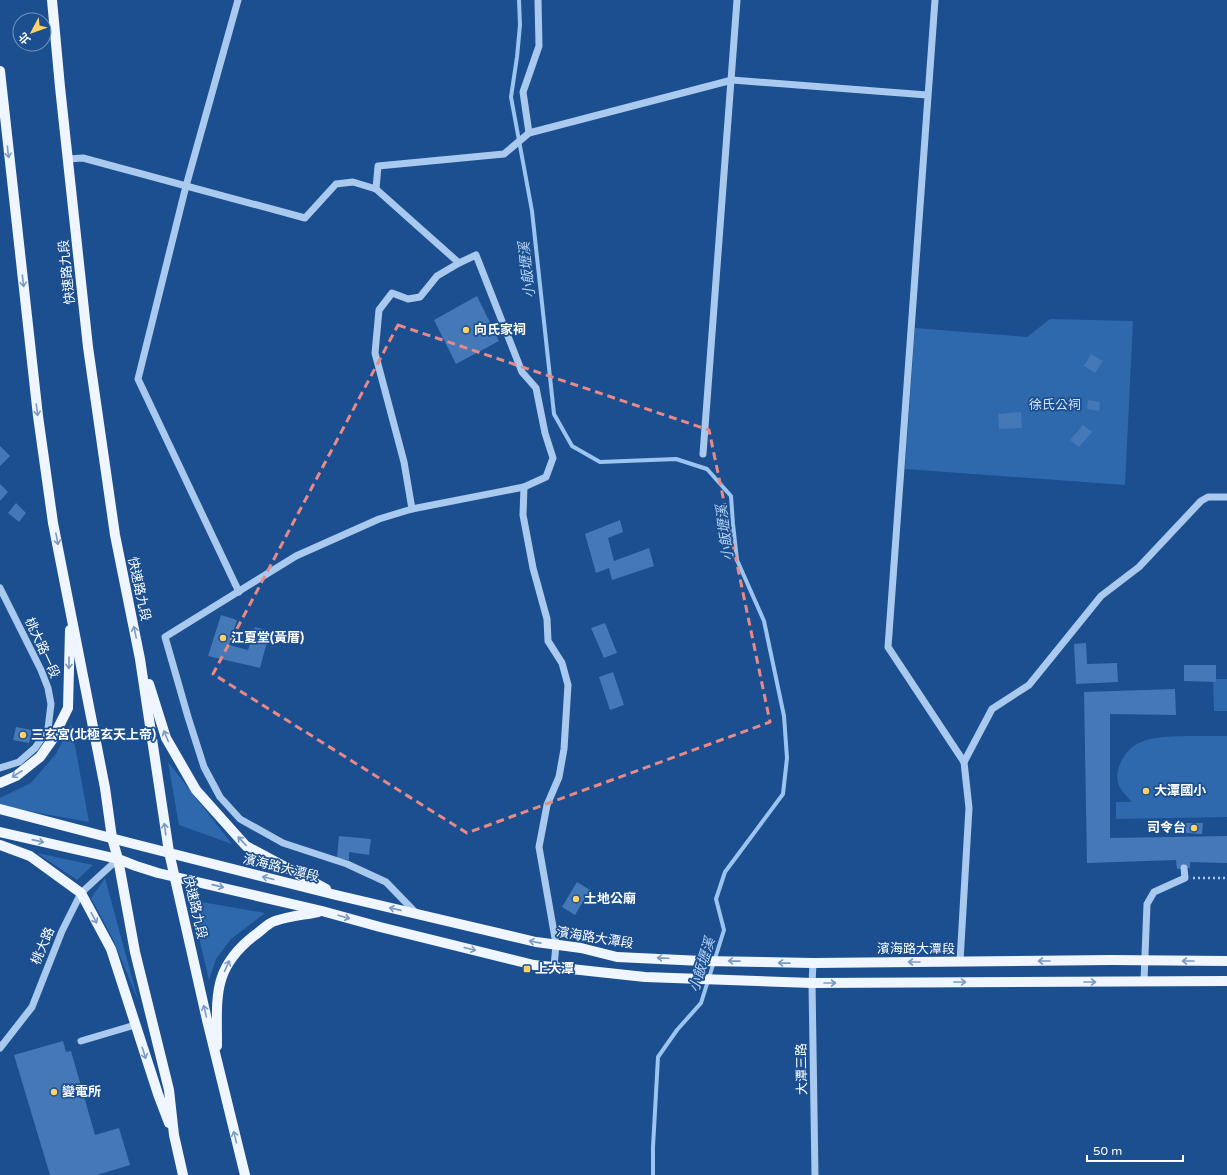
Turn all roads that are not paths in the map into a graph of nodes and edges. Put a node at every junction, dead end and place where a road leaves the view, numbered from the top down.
1 (52, 0) edge
2 (238, 0) edge
3 (538, 0) edge
4 (737, 0) edge
5 (935, 0) edge
6 (0, 71) edge
7 (732, 80) junction
8 (1, 89) edge
9 (928, 95) junction
10 (529, 133) junction
11 (68, 159) junction
12 (186, 186) junction
13 (376, 189) junction
14 (459, 263) junction
15 (702, 454) dead end
16 (524, 486) junction
17 (1227, 497) edge
18 (412, 509) junction
19 (0, 588) edge
20 (239, 592) junction
21 (70, 610) junction
22 (140, 659) junction
23 (964, 762) junction
24 (0, 768) edge
25 (0, 783) edge
26 (0, 809) edge
27 (0, 832) edge
28 (112, 838) junction
29 (0, 845) edge
30 (169, 852) junction
31 (118, 859) junction
32 (1184, 868) dead end
33 (174, 876) junction
34 (81, 894) junction
35 (336, 895) junction
36 (322, 911) junction
37 (418, 914) junction
38 (556, 944) junction
39 (1145, 960) junction
40 (960, 961) junction
41 (1227, 961) edge
42 (814, 963) junction
43 (554, 967) junction
44 (1144, 981) junction
45 (1227, 981) edge
46 (812, 983) junction
47 (135, 1025) junction
48 (81, 1041) dead end
49 (0, 1048) edge
50 (216, 1060) junction
51 (174, 1135) junction
52 (183, 1175) edge
53 (245, 1175) edge
54 (816, 1175) edge

1 - 11 main road, 快速路九段
2 - 12 street
3 - 10 street
4 - 7 street
5 - 9 street
6 - 8 main road
7 - 9 street
7 - 10 street
7 - 15 street
8 -> 21 main road
9 - 23 street
10 - 13 street
11 - 12 street
22 -> 11 main road, 快速路九段
12 - 13 street
12 - 20 street
13 - 14 street
14 - 16 street
14 - 18 street
16 - 18 street
16 - 38 street
17 - 23 street
18 - 20 street
19 - 24 street, 桃大路一段
20 - 37 street
21 -> 25 main road
21 - 28 main road
30 -> 22 main road, 快速路九段
35 -> 22 main road
23 - 40 street
26 - 28 main road, 濱海路大潭段
27 -> 31 main road
28 - 30 main road, 濱海路大潭段
28 - 31 main road
29 - 34 main road
30 - 33 main road, 快速路九段
35 -> 30 main road, 濱海路大潭段
31 - 33 main road
31 - 34 street, 桃大路
31 - 51 main road
32 - 39 street
33 -> 36 main road
50 -> 33 main road, 快速路九段
34 -> 47 main road
34 - 49 street, 桃大路
37 -> 35 main road, 濱海路大潭段
36 -> 43 main road
50 -> 36 main road
38 -> 37 main road, 濱海路大潭段
42 -> 38 main road, 濱海路大潭段
38 - 43 street
39 -> 40 main road, 濱海路大潭段
41 -> 39 main road, 濱海路大潭段
39 - 44 street
40 -> 42 main road, 濱海路大潭段
42 - 46 street, 大潭三路
43 - 46 main road
44 - 45 main road
46 -> 44 main road
46 - 54 street, 大潭三路
47 - 48 street
47 -> 51 main road
53 -> 50 main road, 快速路九段
51 - 52 main road

